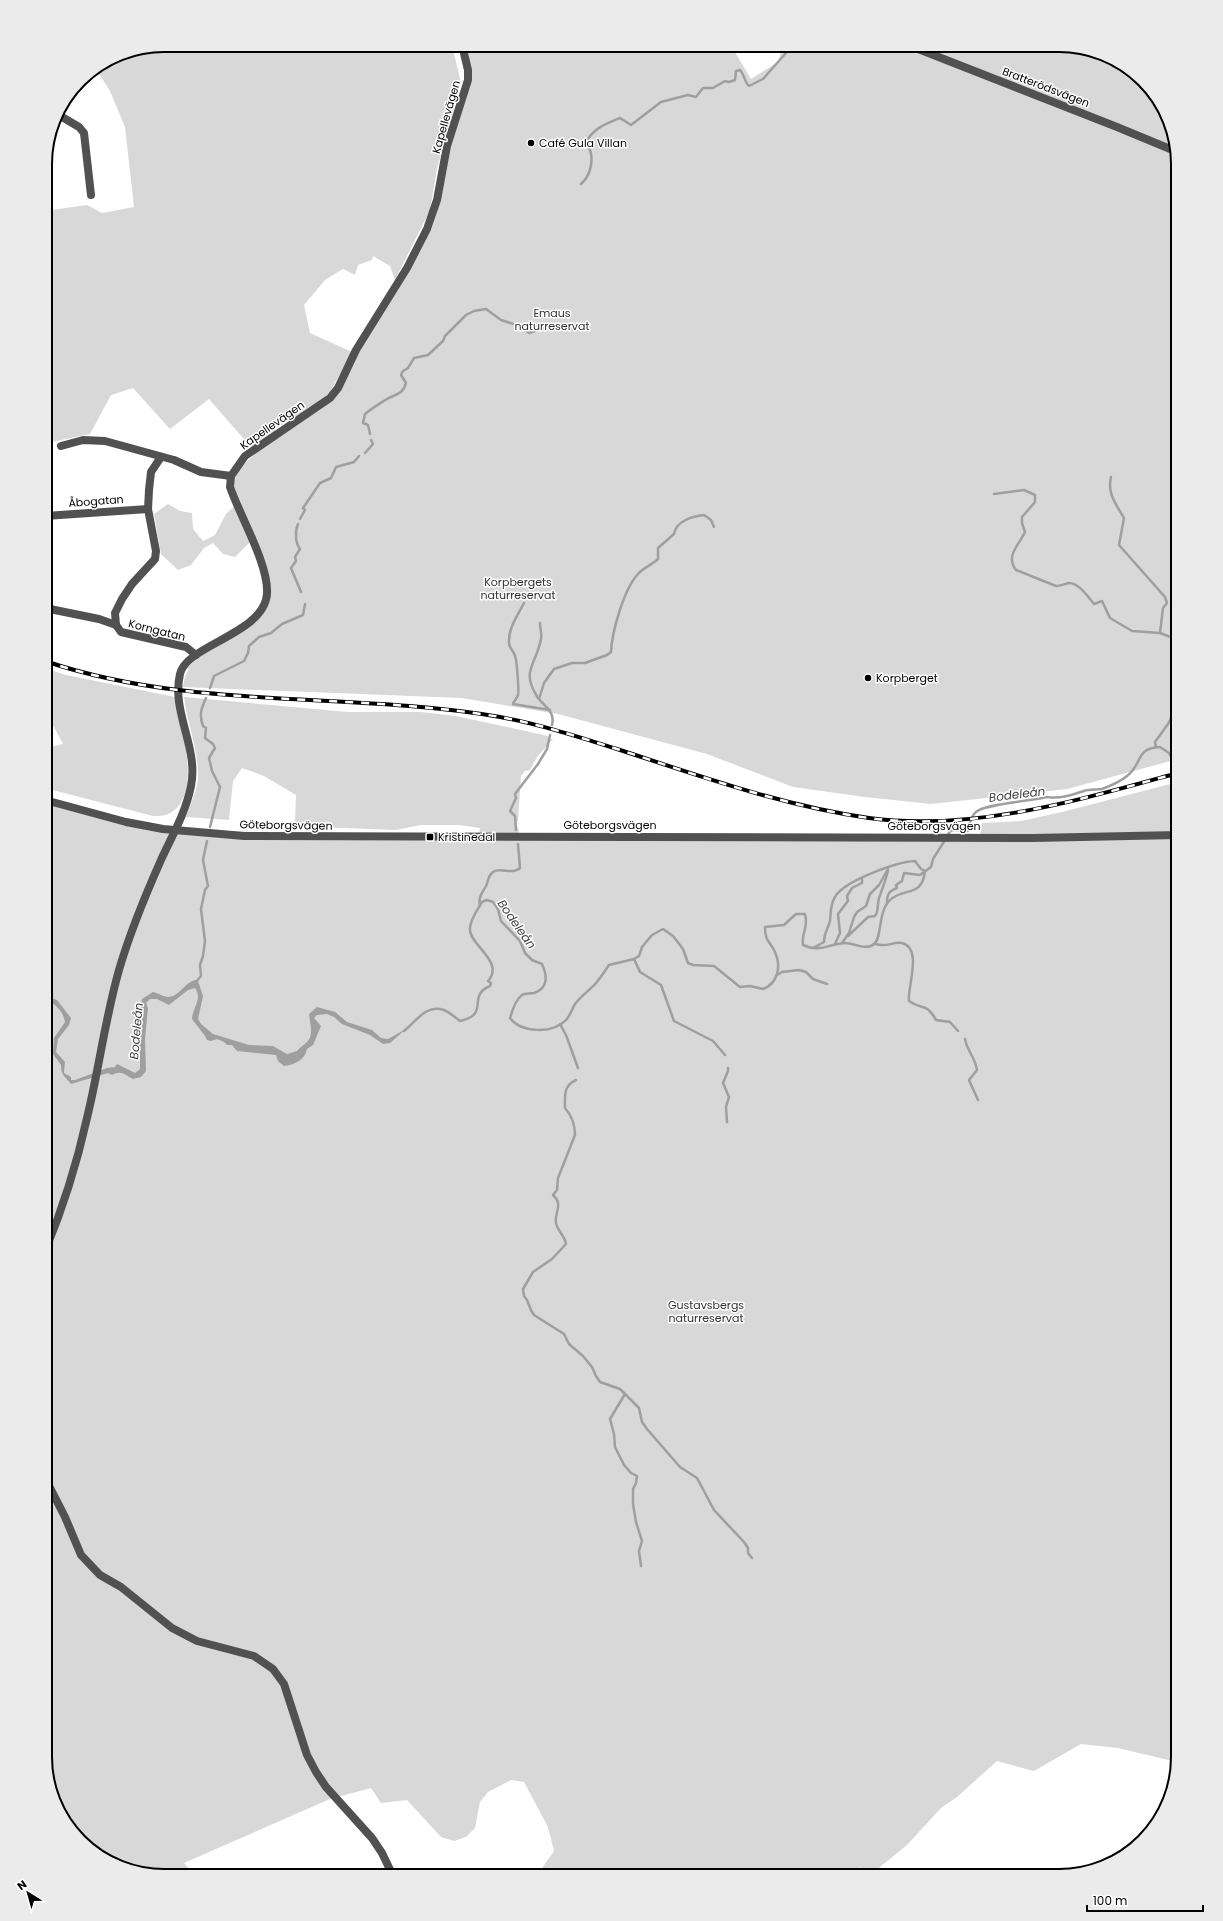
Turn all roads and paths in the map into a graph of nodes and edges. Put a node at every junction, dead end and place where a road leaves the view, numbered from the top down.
1 (464, 52) edge
2 (926, 52) edge
3 (63, 117) edge
4 (1170, 149) edge
5 (92, 195) dead end
6 (61, 446) dead end
7 (161, 457) junction
8 (231, 476) junction
9 (148, 509) junction
10 (52, 515) edge
11 (52, 609) edge
12 (116, 625) junction
13 (196, 655) junction
14 (52, 802) edge
15 (175, 831) junction
16 (1171, 835) edge
17 (52, 1235) edge
18 (52, 1492) edge
19 (389, 1869) edge

1 - 8 street, Kapellevägen
2 - 4 street, Bratterödsvägen
3 - 5 street
6 - 7 street
7 - 8 street
7 - 9 street
8 - 13 street
9 - 10 street, Åbogatan
9 - 12 street
11 - 12 street, Korngatan
12 - 13 street, Korngatan
13 - 15 street
14 - 15 street, Göteborgsvägen
15 - 16 street, Göteborgsvägen
15 - 17 street
18 - 19 street

